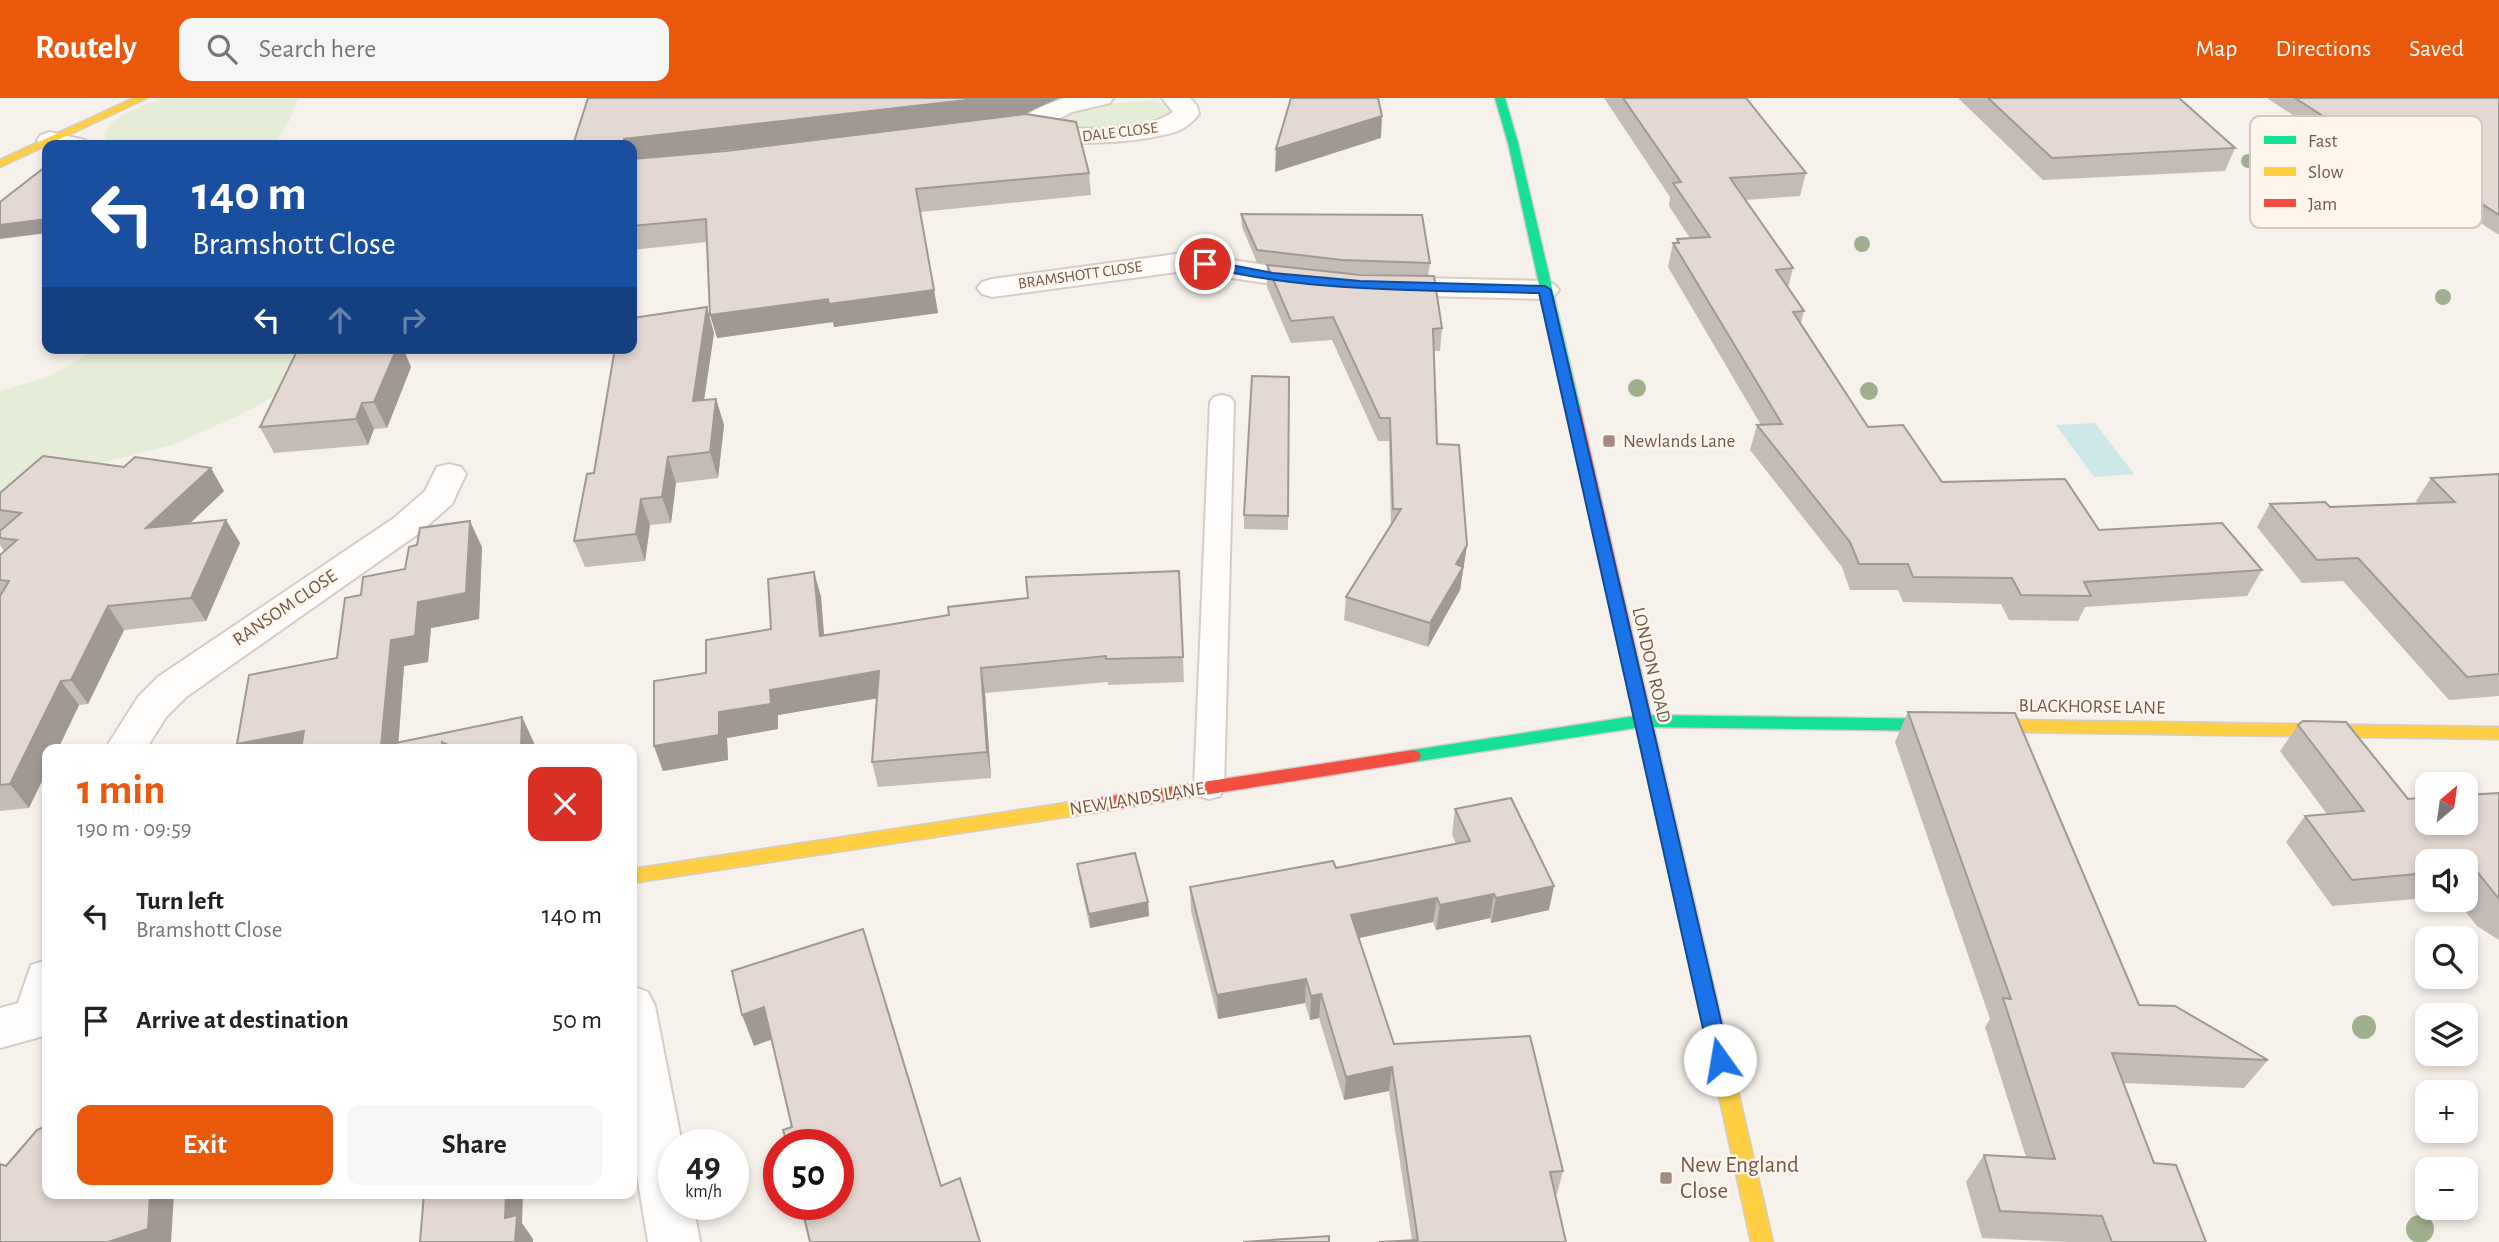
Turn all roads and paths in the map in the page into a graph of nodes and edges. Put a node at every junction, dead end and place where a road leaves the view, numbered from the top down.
1 (142, 98) edge
2 (1101, 98) edge
3 (1174, 98) edge
4 (1500, 98) edge
5 (50, 140) edge
6 (42, 144) edge
7 (0, 164) edge
8 (992, 288) dead end
9 (1545, 290) junction
10 (1222, 402) dead end
11 (449, 474) dead end
12 (1642, 722) junction
13 (2499, 733) edge
14 (128, 744) edge
15 (1209, 788) junction
16 (637, 875) edge
17 (637, 1034) edge
18 (674, 1242) edge
19 (1762, 1242) edge

1 - 5 street
2 - 3 street, DALE CLOSE
4 - 9 street, LONDON ROAD
6 - 7 street
8 - 9 street, BRAMSHOTT CLOSE
9 - 12 street, LONDON ROAD
10 - 15 lane
11 - 14 street, RANSOM CLOSE
12 - 13 street, BLACKHORSE LANE
12 - 15 street, NEWLANDS LANE
12 - 19 street, LONDON ROAD
15 - 16 street, NEWLANDS LANE
17 - 18 street

